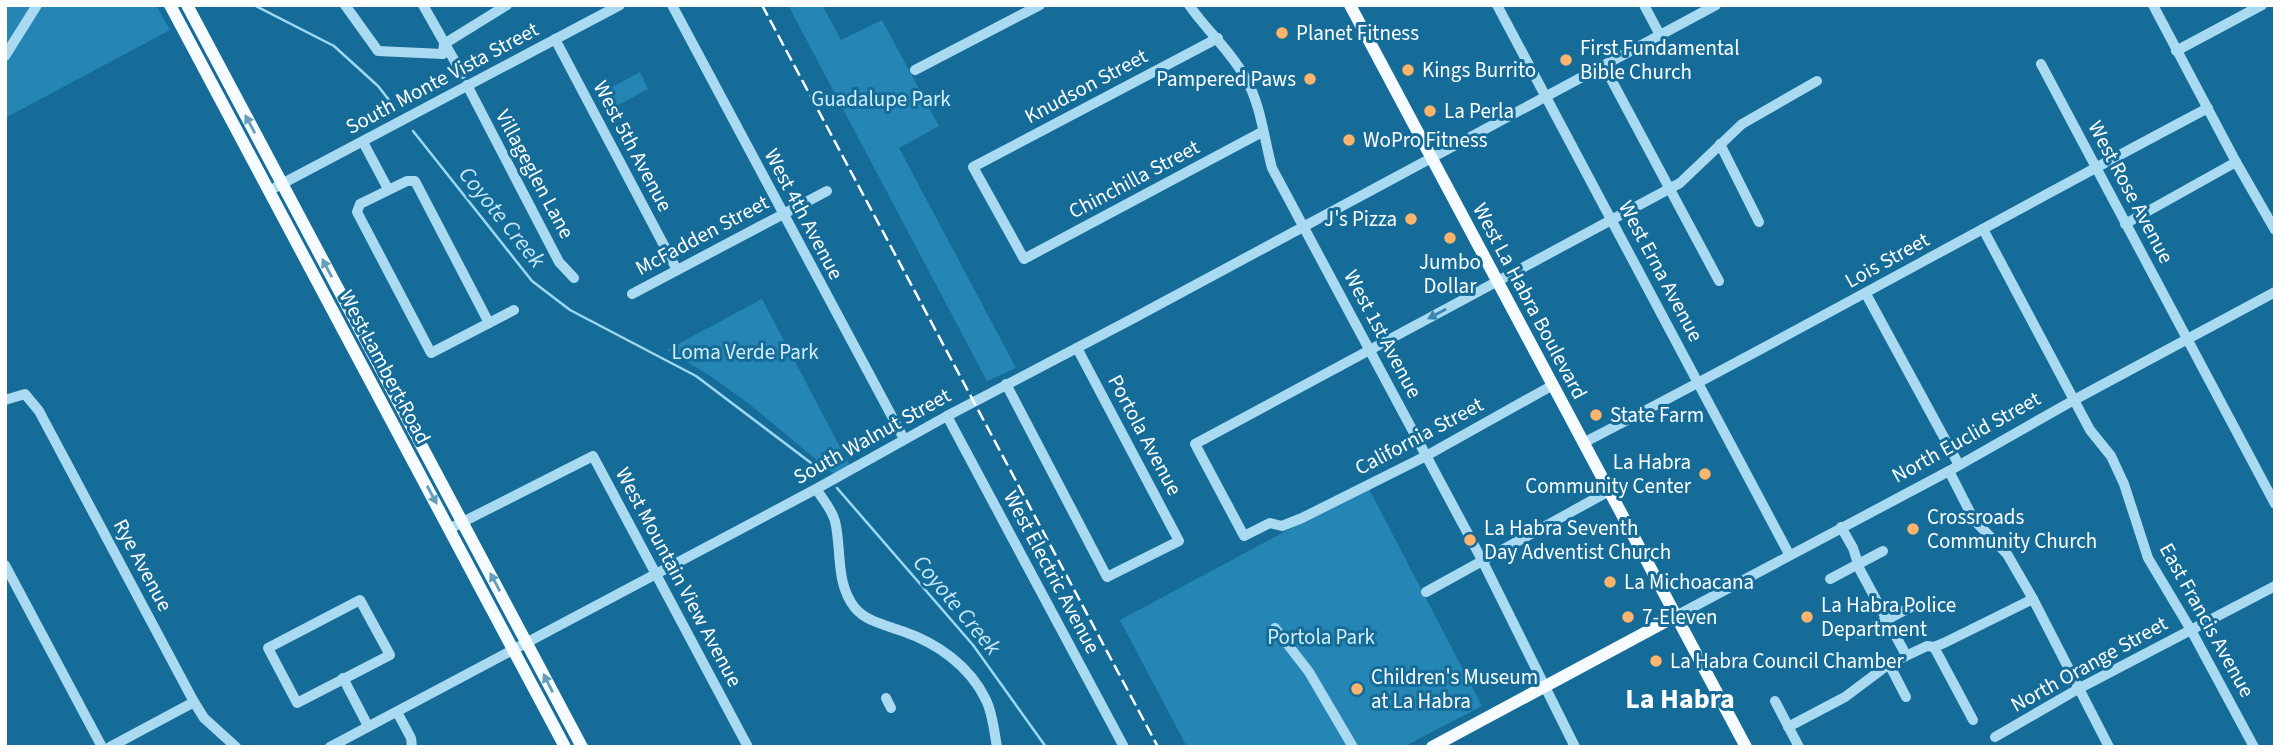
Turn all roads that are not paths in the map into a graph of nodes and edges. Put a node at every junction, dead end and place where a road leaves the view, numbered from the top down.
1 (37, 5) edge
2 (170, 5) edge
3 (187, 5) edge
4 (345, 5) edge
5 (423, 5) edge
6 (620, 5) edge
7 (672, 5) edge
8 (1040, 5) edge
9 (1189, 5) edge
10 (1350, 5) edge
11 (1497, 5) edge
12 (1644, 5) edge
13 (1716, 5) edge
14 (2153, 5) edge
15 (2262, 5) edge
16 (503, 6) edge
17 (1660, 35) junction
18 (1218, 38) junction
19 (555, 39) junction
20 (444, 44) junction
21 (2176, 51) junction
22 (5, 56) edge
23 (2041, 64) dead end
24 (1604, 66) junction
25 (915, 71) dead end
26 (462, 74) dead end
27 (1816, 82) dead end
28 (467, 85) junction
29 (1546, 98) junction
30 (2208, 108) junction
31 (1262, 132) junction
32 (363, 142) junction
33 (1720, 144) junction
34 (1432, 159) junction
35 (2236, 162) junction
36 (2095, 167) junction
37 (282, 184) junction
38 (1670, 188) junction
39 (388, 189) junction
40 (270, 191) junction
41 (827, 191) dead end
42 (783, 214) junction
43 (1612, 219) junction
44 (1759, 222) dead end
45 (2124, 224) junction
46 (1304, 226) junction
47 (1983, 229) junction
48 (2275, 230) edge
49 (1024, 259) joint
50 (677, 270) junction
51 (574, 278) dead end
52 (1497, 281) junction
53 (1719, 281) dead end
54 (2275, 292) edge
55 (632, 294) dead end
56 (1866, 294) junction
57 (514, 310) dead end
58 (489, 323) junction
59 (2188, 338) junction
60 (1077, 348) junction
61 (1370, 350) junction
62 (1699, 383) junction
63 (1006, 384) junction
64 (1552, 385) junction
65 (5, 400) edge
66 (2074, 400) junction
67 (947, 416) junction
68 (904, 439) junction
69 (1583, 443) junction
70 (1426, 456) junction
71 (1954, 468) junction
72 (816, 489) junction
73 (1609, 491) junction
74 (2275, 504) edge
75 (463, 523) junction
76 (1841, 527) junction
77 (449, 529) junction
78 (1883, 551) dead end
79 (1789, 554) junction
80 (1482, 560) junction
81 (5, 565) edge
82 (1858, 565) junction
83 (656, 573) junction
84 (1830, 579) dead end
85 (2275, 586) edge
86 (1426, 592) dead end
87 (2033, 598) junction
88 (1913, 606) dead end
89 (1676, 616) junction
90 (1886, 620) junction
91 (1275, 628) dead end
92 (2191, 630) junction
93 (1859, 634) dead end
94 (527, 642) junction
95 (1934, 647) junction
96 (513, 649) junction
97 (1906, 655) junction
98 (1889, 664) junction
99 (343, 678) junction
100 (1543, 686) junction
101 (2078, 689) junction
102 (1906, 696) dead end
103 (1775, 701) dead end
104 (194, 702) junction
105 (397, 712) junction
106 (1973, 720) dead end
107 (368, 726) junction
108 (1788, 727) junction
109 (1995, 737) dead end
110 (102, 747) edge
111 (110, 747) edge
112 (236, 747) edge
113 (330, 747) edge
114 (412, 747) edge
115 (565, 747) edge
116 (582, 747) edge
117 (748, 747) edge
118 (996, 747) edge
119 (1124, 747) edge
120 (1353, 747) edge
121 (1432, 747) edge
122 (1574, 747) edge
123 (1746, 747) edge
124 (1799, 747) edge
125 (2109, 747) edge
126 (2254, 747) edge

1 - 22 street
2 - 40 main road, West Lambert Road
37 -> 3 main road, West Lambert Road
4 - 20 street
5 - 20 street
6 - 19 street, South Monte Vista Street
7 - 42 street, West 4th Avenue
8 - 25 street
9 - 18 street, West 1st Avenue
10 - 34 main road, West La Habra Boulevard
11 - 29 street, West Erna Avenue
12 - 17 street
13 - 17 street, South Walnut Street
14 - 21 street
15 - 21 street
16 - 20 street
17 - 24 street, South Walnut Street
18 - 31 street, West 1st Avenue
18 - 49 street, Knudson Street
19 - 28 street, South Monte Vista Street
19 - 50 street, West 5th Avenue
20 - 26 street
21 - 30 street
23 - 36 street, West Rose Avenue
24 - 29 street, South Walnut Street
24 - 38 street
27 - 33 street
28 - 32 street, South Monte Vista Street
28 - 51 street, Villageglen Lane
29 - 34 street, South Walnut Street
29 - 43 street, West Erna Avenue
30 - 35 street
30 - 36 street, Lois Street
31 - 46 street, West 1st Avenue
31 - 49 street, Chinchilla Street
32 - 37 street, South Monte Vista Street
32 - 39 street
33 - 38 street
33 - 44 street
34 - 46 street, South Walnut Street
34 - 52 main road, West La Habra Boulevard
35 - 45 street
35 - 48 street
36 - 45 street, West Rose Avenue
36 - 47 street, Lois Street
37 - 40 street, South Monte Vista Street
75 -> 37 main road, West Lambert Road
38 - 43 street
38 - 53 street
39 - 58 street
39 - 58 street
40 -> 77 main road, West Lambert Road
41 - 42 street, McFadden Street
42 - 50 street, McFadden Street
42 - 68 street, West 4th Avenue
43 - 52 street
43 - 62 street, West Erna Avenue
45 - 59 street, West Rose Avenue
46 - 60 street, South Walnut Street
46 - 61 street, West 1st Avenue
47 - 56 street, Lois Street
47 - 66 street, East Francis Avenue
50 - 55 street, McFadden Street
52 -> 61 street
52 - 64 main road, West La Habra Boulevard
54 - 59 street, North Euclid Street
56 - 62 street, Lois Street
56 - 71 street
57 - 58 street
59 - 66 street, North Euclid Street
59 - 74 street, West Rose Avenue
60 - 63 street, South Walnut Street
60 - 63 street, Portola Avenue
61 - 70 street, West 1st Avenue
61 - 70 street, California Street
62 - 69 street, Lois Street
62 - 79 street, West Erna Avenue
63 - 67 street, South Walnut Street
64 - 69 main road, West La Habra Boulevard
64 - 70 street, California Street
65 - 104 street, Rye Avenue
66 - 71 street, North Euclid Street
66 - 92 street, East Francis Avenue
67 - 68 street, South Walnut Street
67 - 119 street, West Electric Avenue
68 - 72 street, South Walnut Street
69 - 73 main road, West La Habra Boulevard
70 - 80 street, West 1st Avenue
71 - 76 street, North Euclid Street
71 - 87 street
72 - 83 street, South Walnut Street
72 - 118 street
73 - 80 street
73 - 89 main road, West La Habra Boulevard
75 - 77 street, West Mountain View Avenue
75 - 83 street, West Mountain View Avenue
94 -> 75 main road, West Lambert Road
76 - 79 street, North Euclid Street
76 - 82 street
77 - 96 main road, West Lambert Road
78 - 82 street
79 - 89 street, North Euclid Street
80 - 86 street
80 - 100 street, West 1st Avenue
81 - 110 street
82 - 84 street
82 - 90 street
83 - 94 street, South Walnut Street
83 - 117 street, West Mountain View Avenue
85 - 92 street, North Orange Street
87 - 95 street
87 - 101 street
88 - 90 street
89 - 100 main road
89 - 123 main road, West La Habra Boulevard
90 - 93 street
90 - 97 street
91 - 120 street
92 - 101 street, North Orange Street
92 - 126 street, East Francis Avenue
94 - 96 street, South Walnut Street
116 -> 94 main road, West Lambert Road
95 - 97 street
95 - 106 street
96 - 105 street, South Walnut Street
96 - 115 main road, West Lambert Road
97 - 98 street
98 - 102 street
98 - 108 street
99 - 99 street
99 - 107 street
100 - 121 main road
100 - 122 street, West 1st Avenue
101 - 109 street, North Orange Street
101 - 125 street
103 - 108 street
104 - 111 street
104 - 112 street, Rye Avenue
105 - 107 street, South Walnut Street
105 - 114 street
107 - 113 street, South Walnut Street
108 - 124 street

